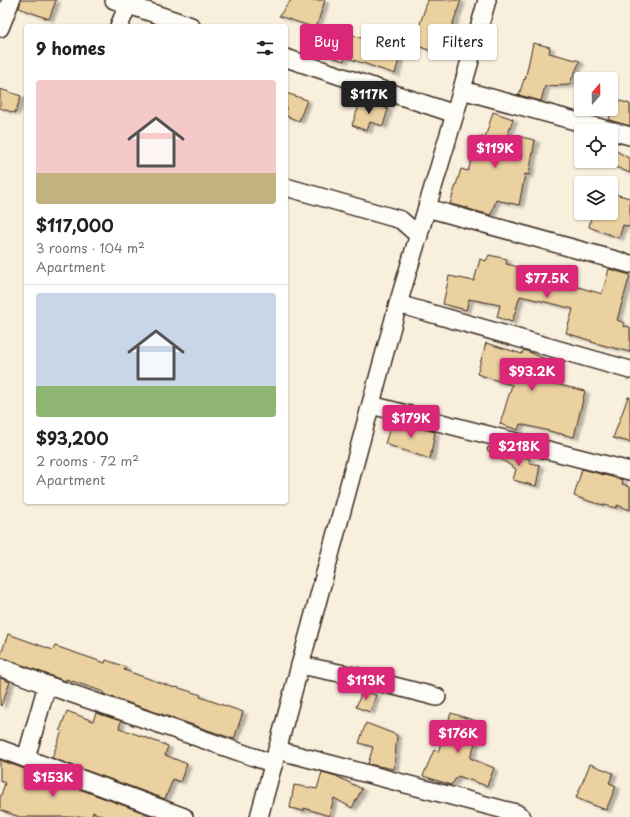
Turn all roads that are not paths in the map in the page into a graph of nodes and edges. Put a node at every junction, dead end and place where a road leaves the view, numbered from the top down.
1 (11, 0) edge
2 (487, 0) edge
3 (131, 3) edge
4 (120, 24) edge
5 (186, 24) edge
6 (0, 28) edge
7 (288, 59) edge
8 (462, 90) junction
9 (455, 114) junction
10 (630, 136) edge
11 (288, 188) edge
12 (427, 208) junction
13 (419, 236) junction
14 (630, 264) edge
15 (398, 304) junction
16 (630, 370) edge
17 (371, 405) junction
18 (630, 471) edge
19 (300, 665) junction
20 (0, 667) edge
21 (47, 685) junction
22 (437, 697) dead end
23 (0, 749) edge
24 (276, 757) junction
25 (26, 758) junction
26 (184, 817) edge
27 (259, 817) edge
28 (522, 817) edge

1 - 6 street
2 - 8 street
3 - 4 street
3 - 5 street
7 - 9 street
8 - 9 street
8 - 10 street
9 - 12 street
11 - 13 street
12 - 13 street
12 - 14 street
13 - 15 street
15 - 16 street
15 - 17 street
17 - 18 street
17 - 19 street
19 - 22 street
19 - 24 street
20 - 21 street
21 - 24 street
21 - 25 street
23 - 25 street
24 - 27 street
24 - 28 street
25 - 26 street

